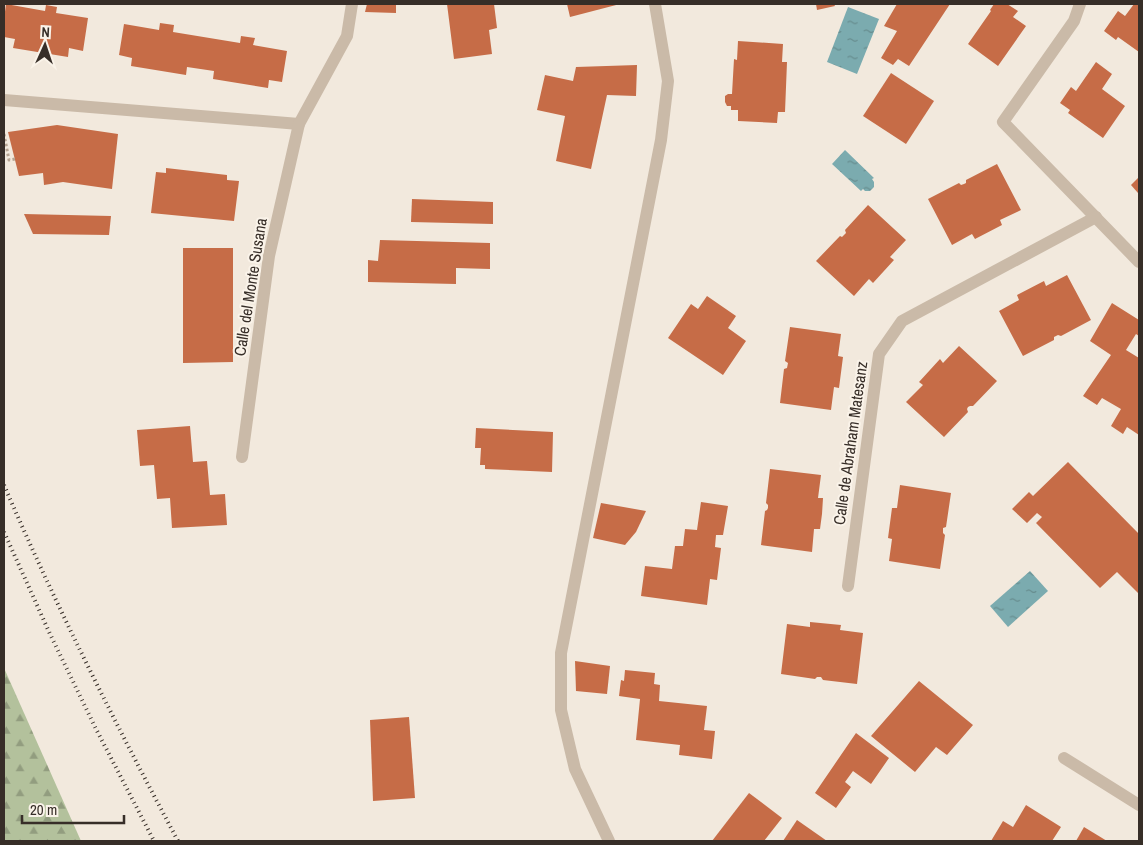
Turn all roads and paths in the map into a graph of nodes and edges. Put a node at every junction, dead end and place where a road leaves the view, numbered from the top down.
1 (352, 4) edge
2 (656, 4) edge
3 (1080, 4) edge
4 (4, 100) edge
5 (299, 124) junction
6 (4, 134) edge
7 (15, 159) dead end
8 (1096, 217) junction
9 (1139, 262) edge
10 (242, 457) dead end
11 (848, 586) dead end
12 (1064, 758) dead end
13 (1139, 806) edge
14 (609, 841) edge

1 - 5 street, Calle del Monte Susana
2 - 14 street
3 - 8 street
4 - 5 street
5 - 10 street, Calle del Monte Susana
6 - 7 path
8 - 9 street
8 - 11 street, Calle de Abraham Matesanz
12 - 13 street

